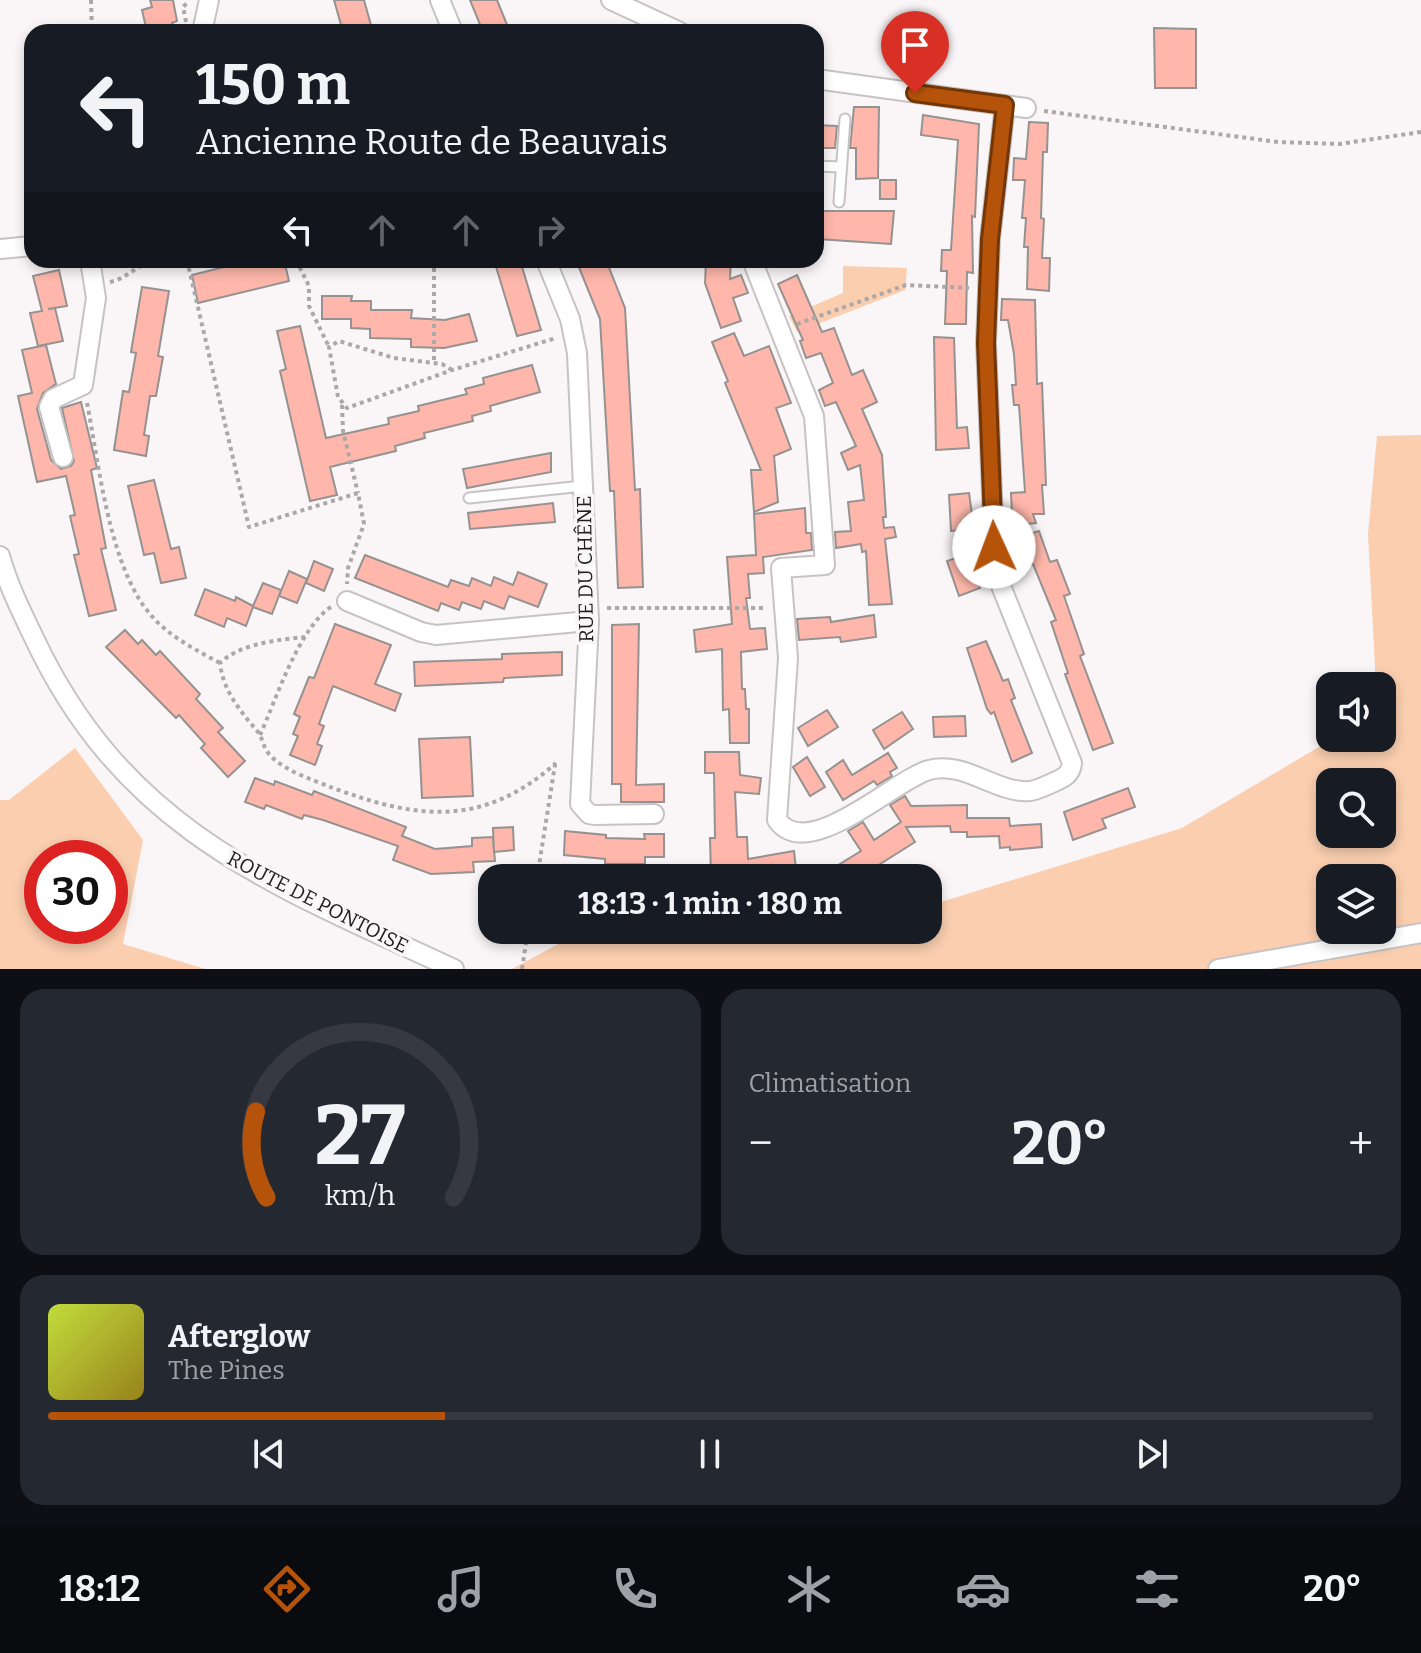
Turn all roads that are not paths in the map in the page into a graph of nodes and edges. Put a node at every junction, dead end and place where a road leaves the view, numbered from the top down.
1 (209, 0) edge
2 (440, 0) edge
3 (611, 0) edge
4 (204, 24) edge
5 (450, 24) edge
6 (663, 24) edge
7 (824, 80) edge
8 (1005, 105) junction
9 (1026, 108) road end
10 (845, 119) dead end
11 (824, 166) edge
12 (841, 167) junction
13 (839, 202) dead end
14 (24, 247) edge
15 (0, 249) edge
16 (92, 268) edge
17 (549, 268) edge
18 (755, 268) edge
19 (63, 457) dead end
20 (583, 486) junction
21 (469, 498) dead end
22 (0, 556) edge
23 (347, 601) road end
24 (589, 615) junction
25 (654, 814) dead end
26 (1421, 933) edge
27 (454, 969) edge
28 (1218, 969) edge

1 - 4 street
2 - 5 street
3 - 6 street
7 - 8 street
8 - 9 street
8 - 18 street
10 - 12 lane
11 - 12 lane
12 - 13 lane
14 - 15 street
16 - 19 street
17 - 20 street, RUE DU CHÊNE
20 - 21 lane
20 - 24 street, RUE DU CHÊNE
22 - 27 street, ROUTE DE PONTOISE
23 - 24 street
24 - 25 street, RUE DU CHÊNE
26 - 28 street

